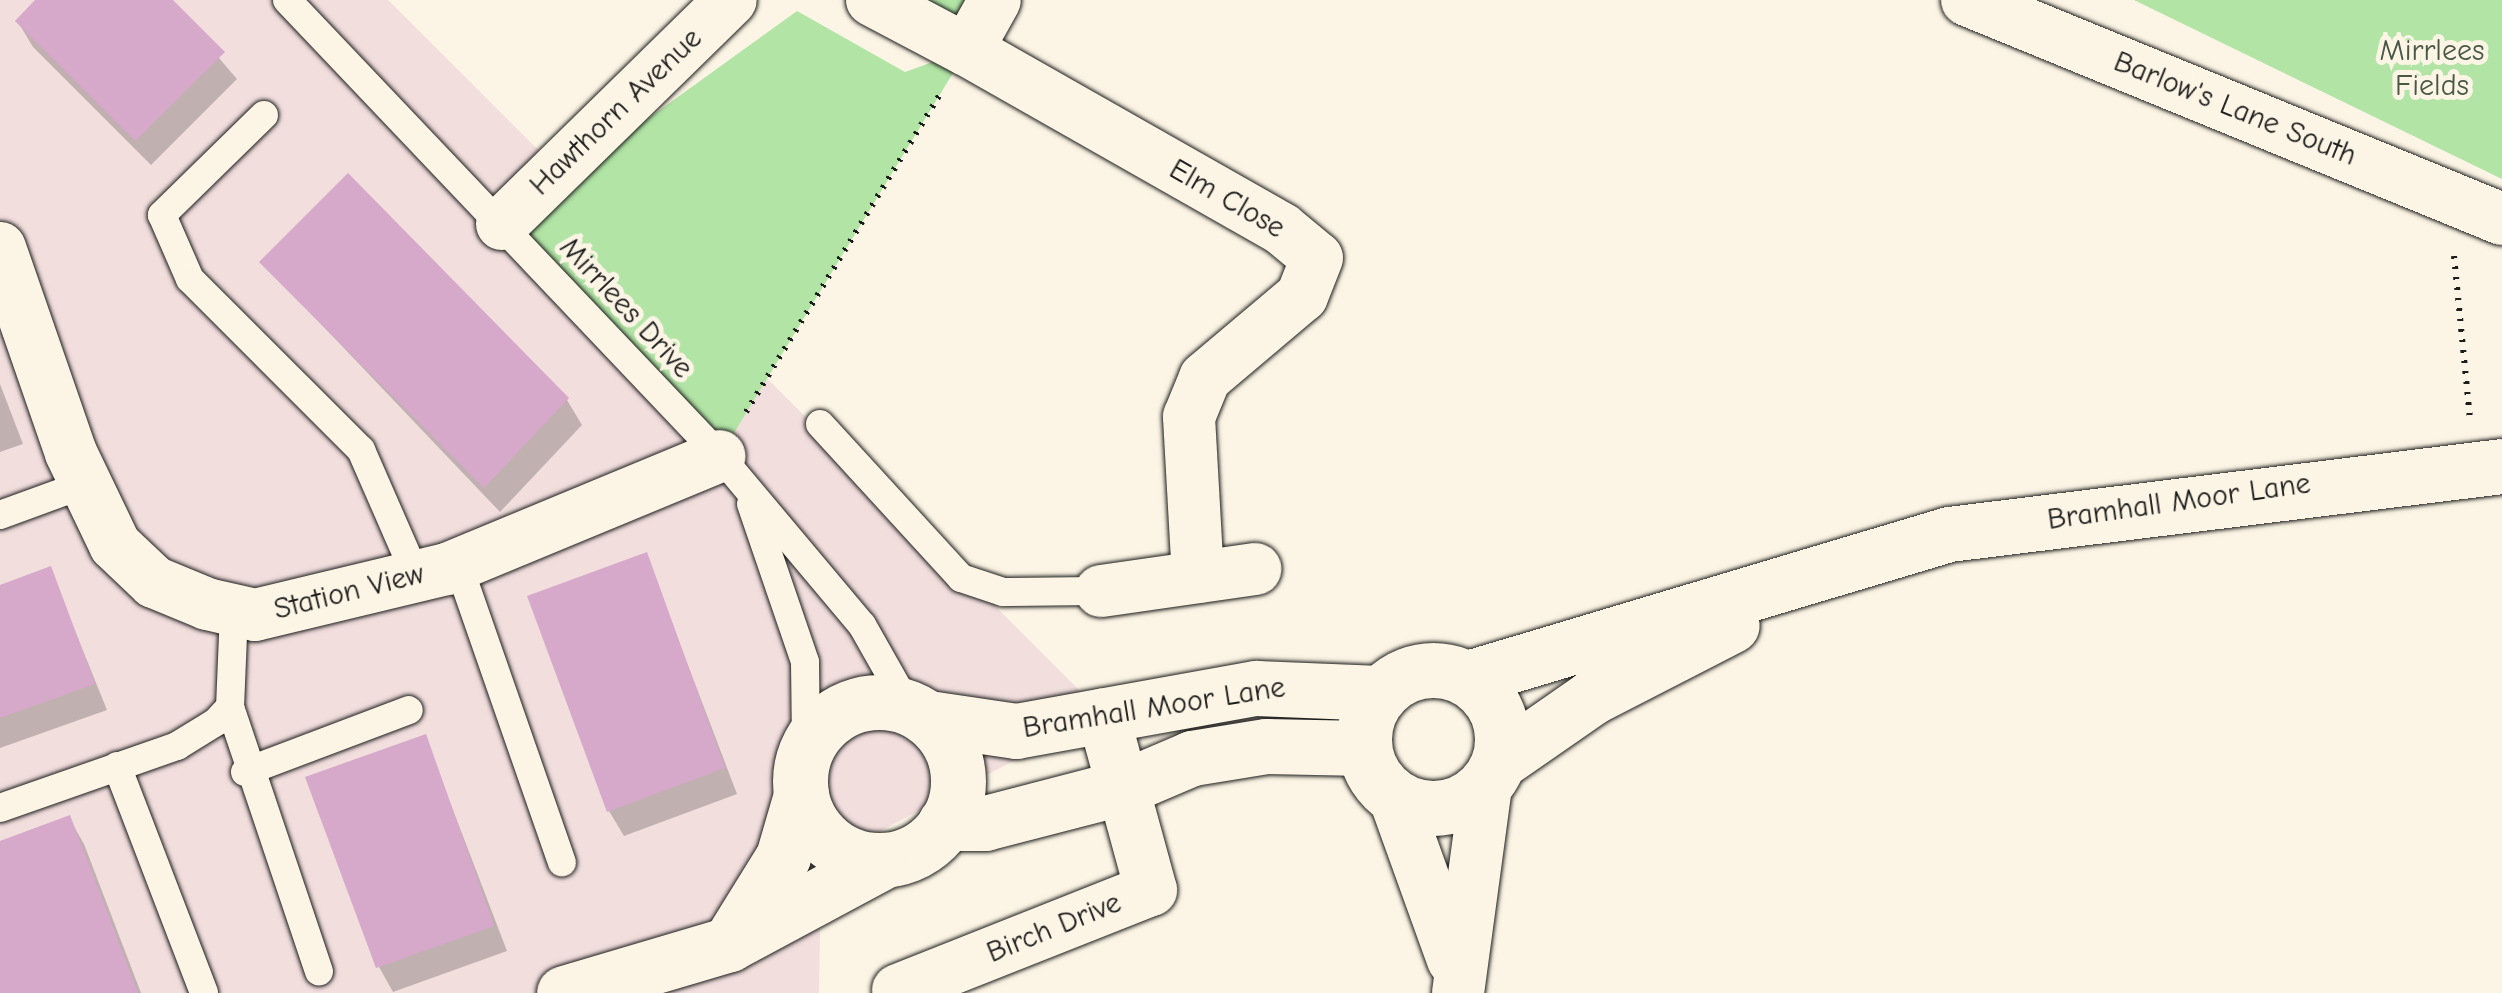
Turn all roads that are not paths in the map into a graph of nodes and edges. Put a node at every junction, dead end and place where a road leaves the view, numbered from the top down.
1 (286, 0) edge
2 (731, 0) edge
3 (872, 0) edge
4 (995, 0) edge
5 (1967, 0) edge
6 (967, 50) junction
7 (264, 115) dead end
8 (2502, 219) edge
9 (502, 224) junction
10 (0, 248) edge
11 (820, 424) dead end
12 (2488, 467) edge
13 (734, 474) junction
14 (85, 484) junction
15 (0, 515) edge
16 (1860, 561) junction
17 (437, 570) junction
18 (1255, 570) dead end
19 (1198, 577) junction
20 (1100, 592) joint
21 (234, 610) junction
22 (1468, 678) junction
23 (1380, 692) junction
24 (230, 707) junction
25 (409, 710) dead end
26 (918, 713) junction
27 (1103, 714) junction
28 (1364, 748) junction
29 (117, 766) junction
30 (246, 772) junction
31 (803, 772) junction
32 (1493, 773) junction
33 (1124, 787) junction
34 (1394, 796) junction
35 (0, 808) edge
36 (945, 823) junction
37 (884, 860) junction
38 (562, 862) dead end
39 (729, 944) junction
40 (320, 971) dead end
41 (1457, 980) edge
42 (898, 990) dead end
43 (204, 993) edge
44 (564, 993) edge

1 - 9 lane, Mirrlees Drive
2 - 9 street, Hawthorn Avenue
3 - 6 street
4 - 6 street
5 - 8 street, Barlow's Lane South
6 - 19 street, Elm Close
7 - 17 lane
9 - 13 lane, Mirrlees Drive
10 - 14 street, Station View
11 - 20 lane
12 - 16 street, Bramhall Moor Lane
13 - 17 street, Station View
13 - 26 lane, Mirrlees Drive
13 - 31 lane, Mirrlees Drive
14 - 15 lane
14 - 21 street, Station View
16 - 22 street, Bramhall Moor Lane
16 - 32 street, Bramhall Moor Lane
17 - 21 street, Station View
17 - 38 lane
18 - 19 street
19 - 20 street
21 - 24 lane
22 - 23 street
22 - 32 street
23 - 27 street, Bramhall Moor Lane
23 - 28 street
24 - 29 lane
24 - 30 lane
25 - 30 lane
26 - 27 street, Bramhall Moor Lane
26 - 31 street, Bramhall Moor Lane
26 - 36 street
27 - 33 street, Birch Drive
28 - 33 street, Bramhall Moor Lane
28 - 34 street
29 - 35 lane
29 - 43 lane
30 - 40 lane
31 - 37 street
31 - 39 street, Bramhall Moor Lane
32 - 34 street
32 - 41 street
33 - 36 street, Bramhall Moor Lane
33 - 42 street, Birch Drive
34 - 41 street
36 - 37 street
37 - 39 street
39 - 44 street

